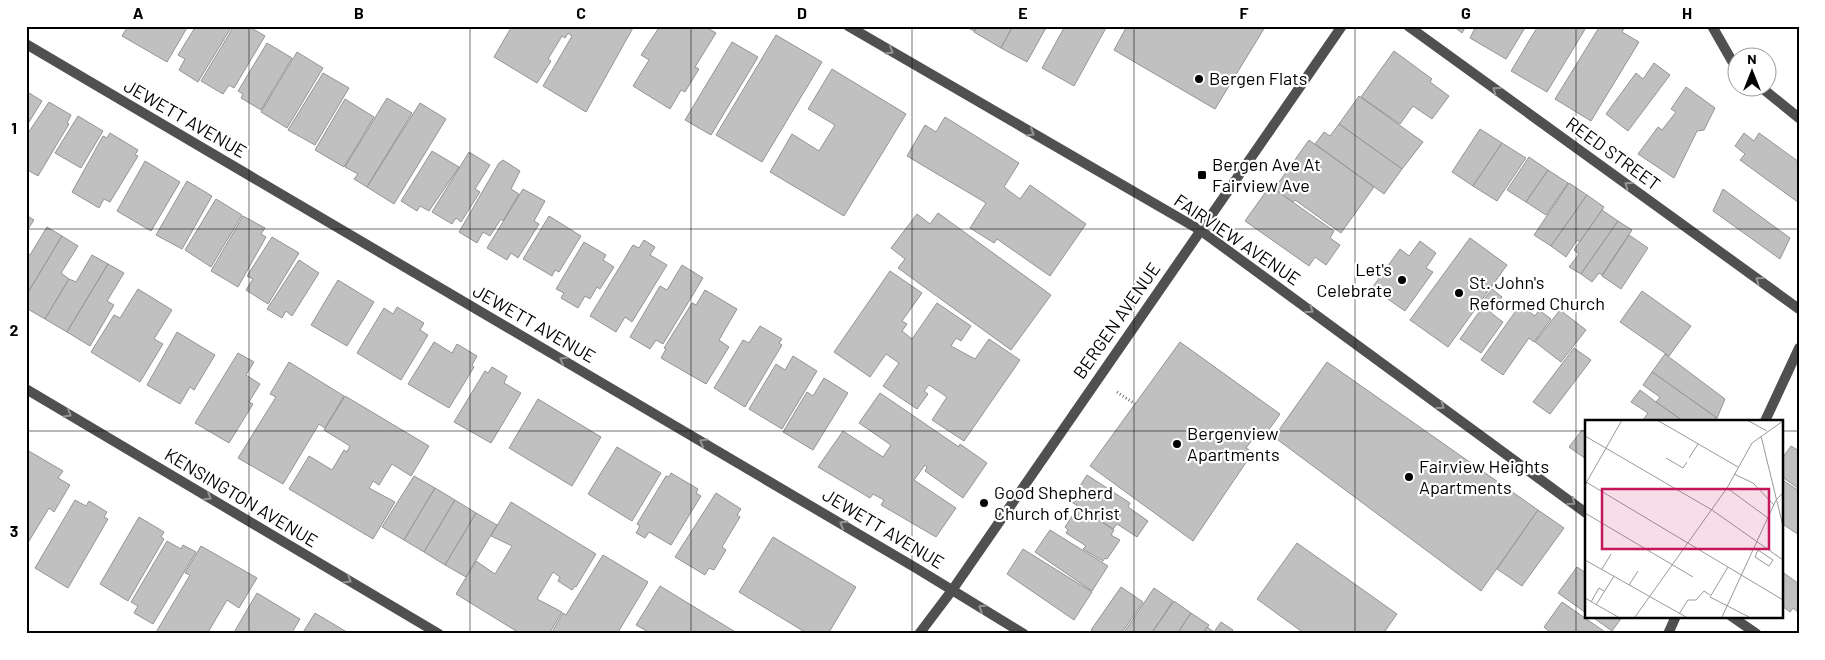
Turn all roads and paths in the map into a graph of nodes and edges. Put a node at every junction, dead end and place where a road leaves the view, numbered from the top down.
1 (848, 26) edge
2 (1342, 26) edge
3 (1408, 26) edge
4 (1712, 26) edge
5 (26, 44) edge
6 (1728, 54) edge
7 (1774, 98) edge
8 (1799, 118) edge
9 (1200, 230) junction
10 (1799, 309) edge
11 (1799, 348) edge
12 (26, 389) edge
13 (1117, 392) dead end
14 (1135, 404) dead end
15 (1765, 420) edge
16 (1585, 512) edge
17 (953, 589) junction
18 (1675, 618) edge
19 (1734, 618) edge
20 (439, 634) edge
21 (919, 634) edge
22 (1024, 634) edge
23 (1668, 634) edge
24 (1756, 634) edge

1 -> 9 street, FAIRVIEW AVENUE
2 - 9 street, BERGEN AVENUE
10 -> 3 street, REED STREET
4 - 6 street
17 -> 5 street, JEWETT AVENUE
7 - 8 street
9 -> 16 street, FAIRVIEW AVENUE
9 - 17 street, BERGEN AVENUE
11 - 15 street
12 -> 20 street, KENSINGTON AVENUE
13 - 14 path
17 - 21 street, BERGEN AVENUE
22 -> 17 street, JEWETT AVENUE
18 - 23 street
19 - 24 street

